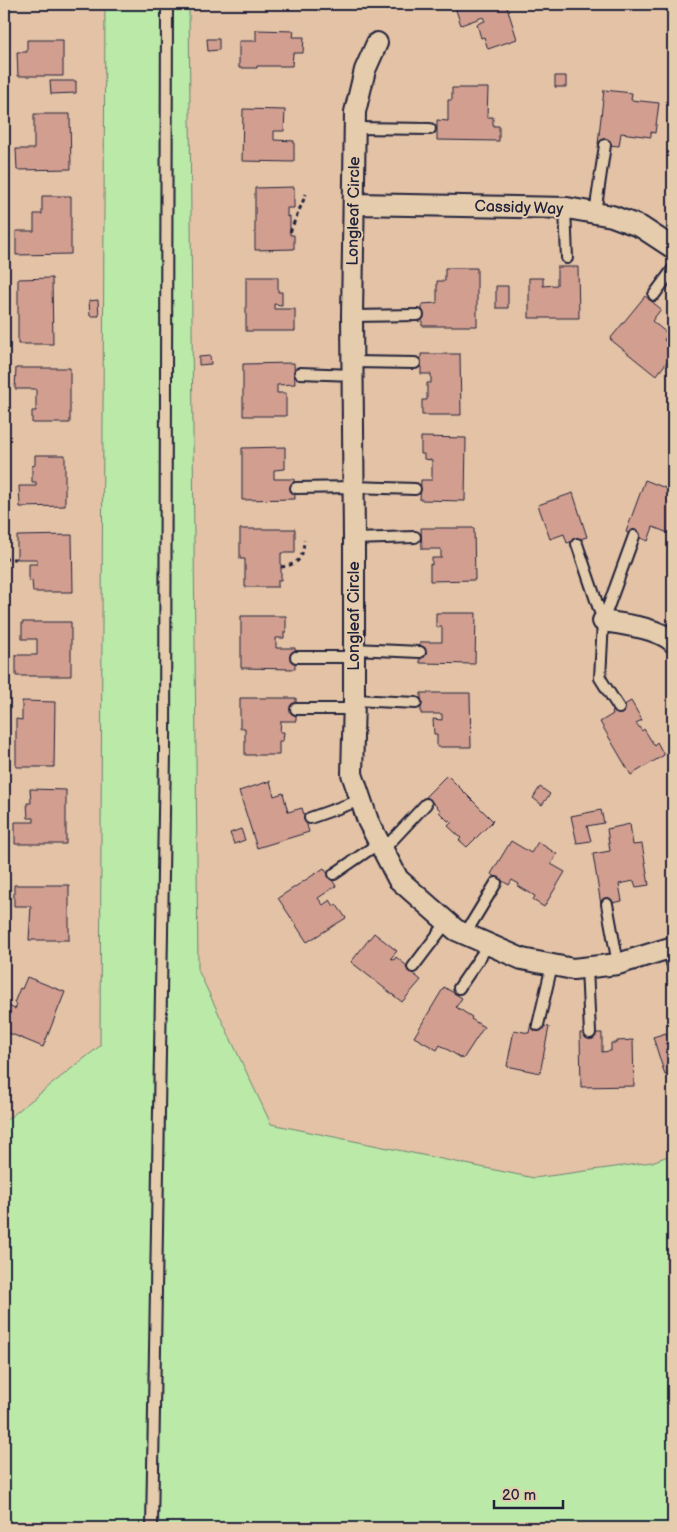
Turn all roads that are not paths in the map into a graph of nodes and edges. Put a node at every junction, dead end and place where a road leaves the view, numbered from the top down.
1 (167, 4) edge
2 (377, 43) dead end
3 (355, 128) junction
4 (430, 129) dead end
5 (605, 145) dead end
6 (355, 204) junction
7 (565, 208) junction
8 (595, 213) junction
9 (672, 245) edge
10 (567, 258) dead end
11 (673, 269) edge
12 (654, 295) dead end
13 (418, 315) dead end
14 (352, 316) junction
15 (415, 363) dead end
16 (353, 368) junction
17 (300, 373) dead end
18 (354, 487) junction
19 (296, 488) dead end
20 (414, 489) dead end
21 (634, 536) dead end
22 (415, 537) dead end
23 (354, 539) junction
24 (577, 544) dead end
25 (603, 621) junction
26 (673, 642) edge
27 (420, 652) dead end
28 (354, 653) junction
29 (296, 657) dead end
30 (416, 703) dead end
31 (354, 705) junction
32 (619, 708) dead end
33 (296, 709) dead end
34 (361, 800) junction
35 (426, 804) dead end
36 (310, 818) dead end
37 (381, 847) junction
38 (334, 874) dead end
39 (496, 883) dead end
40 (607, 904) dead end
41 (447, 922) junction
42 (465, 934) junction
43 (489, 944) junction
44 (671, 954) edge
45 (618, 964) junction
46 (552, 965) junction
47 (587, 967) junction
48 (413, 968) dead end
49 (459, 988) dead end
50 (538, 1025) dead end
51 (590, 1033) dead end
52 (152, 1528) edge

1 - 52 lane
2 - 3 street, Longleaf Circle
3 - 4 lane
3 - 6 street, Longleaf Circle
5 - 8 lane
6 - 7 street, Cassidy Way
6 - 14 street, Longleaf Circle
7 - 8 street, Cassidy Way
7 - 10 lane
8 - 9 street, Cassidy Way
11 - 12 lane
13 - 14 lane
14 - 16 street, Longleaf Circle
15 - 16 lane
16 - 17 lane
16 - 18 street, Longleaf Circle
18 - 19 lane
18 - 20 lane
18 - 23 street, Longleaf Circle
21 - 25 lane
22 - 23 lane
23 - 28 street, Longleaf Circle
24 - 25 lane
25 - 26 street
25 - 32 lane
27 - 28 lane
28 - 29 lane
28 - 31 street, Longleaf Circle
30 - 31 lane
31 - 33 lane
31 - 34 street, Longleaf Circle
34 - 36 lane
34 - 37 street, Longleaf Circle
35 - 37 lane
37 - 38 lane
37 - 41 street, Longleaf Circle
39 - 42 lane
40 - 45 lane
41 - 42 street, Longleaf Circle
41 - 48 lane
42 - 43 street, Longleaf Circle
43 - 46 street, Longleaf Circle
43 - 49 lane
44 - 45 street, Longleaf Circle
45 - 47 street, Longleaf Circle
46 - 47 street, Longleaf Circle
46 - 50 lane
47 - 51 lane

